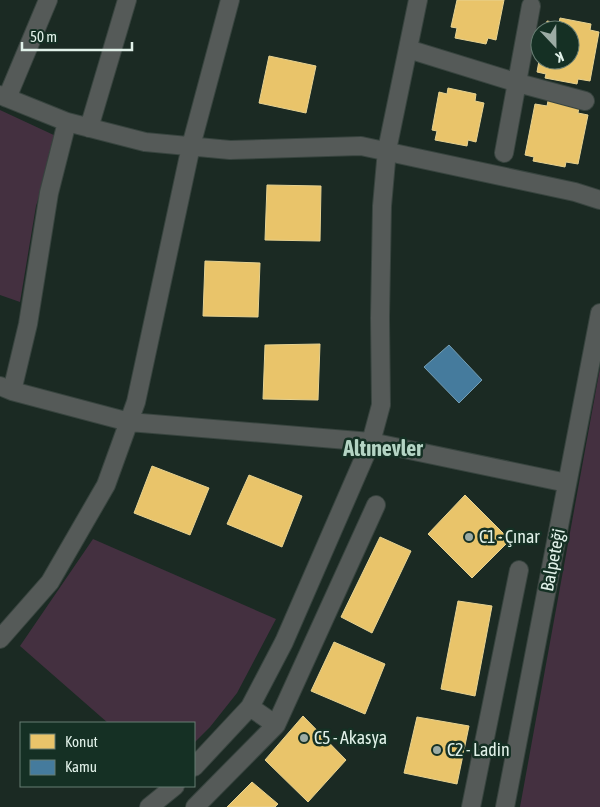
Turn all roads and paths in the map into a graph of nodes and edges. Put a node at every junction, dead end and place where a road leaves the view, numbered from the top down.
1 (48, 0) edge
2 (127, 0) edge
3 (230, 0) edge
4 (418, 0) edge
5 (531, 6) dead end
6 (408, 49) junction
7 (518, 83) junction
8 (4, 96) edge
9 (585, 101) dead end
10 (67, 122) junction
11 (89, 128) junction
12 (190, 146) junction
13 (387, 150) junction
14 (504, 152) dead end
15 (600, 200) edge
16 (600, 313) edge
17 (6, 389) edge
18 (129, 422) junction
19 (371, 442) junction
20 (567, 482) junction
21 (376, 505) dead end
22 (519, 570) dead end
23 (0, 639) edge
24 (250, 707) junction
25 (276, 725) junction
26 (195, 766) edge
27 (174, 787) edge
28 (149, 807) edge
29 (195, 807) edge
30 (471, 807) edge
31 (505, 807) edge

1 - 8 street
2 - 11 street
3 - 12 street
4 - 6 street
5 - 7 street
6 - 7 street
6 - 13 street
7 - 9 street
7 - 14 street
8 - 10 street
10 - 11 street
10 - 17 street
11 - 12 street
12 - 13 street
12 - 18 street
13 - 15 street
13 - 19 street
16 - 20 street, Balpeteği
17 - 18 street
18 - 19 street
18 - 23 street
19 - 20 street
19 - 24 street
20 - 31 street, Balpeteği
21 - 25 street
22 - 30 street
24 - 25 street
24 - 26 street
25 - 29 street
27 - 28 street

